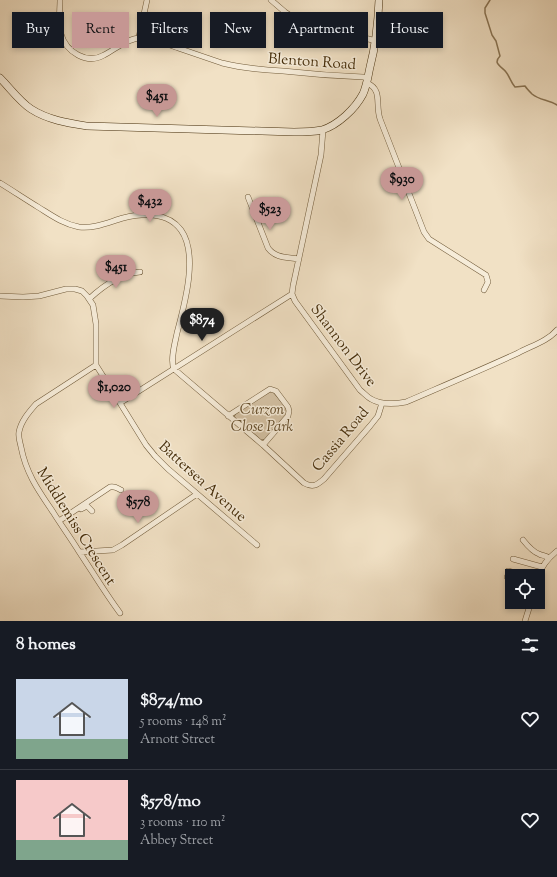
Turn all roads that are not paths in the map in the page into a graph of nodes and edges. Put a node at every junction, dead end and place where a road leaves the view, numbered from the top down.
1 (60, 0) edge
2 (147, 0) edge
3 (270, 0) edge
4 (379, 0) edge
5 (145, 12) edge
6 (378, 12) edge
7 (137, 39) edge
8 (376, 41) joint
9 (179, 48) edge
10 (0, 78) edge
11 (367, 81) junction
12 (323, 130) junction
13 (0, 183) edge
14 (248, 197) dead end
15 (298, 259) junction
16 (140, 272) dead end
17 (484, 290) dead end
18 (292, 294) junction
19 (0, 296) edge
20 (89, 299) junction
21 (557, 330) edge
22 (96, 365) junction
23 (174, 369) junction
24 (120, 403) junction
25 (382, 403) junction
26 (228, 416) junction
27 (263, 445) junction
28 (121, 490) dead end
29 (197, 494) junction
30 (92, 511) dead end
31 (60, 522) junction
32 (523, 540) dead end
33 (257, 544) dead end
34 (557, 551) edge
35 (80, 552) junction
36 (549, 558) junction
37 (513, 559) dead end
38 (534, 569) edge
39 (542, 569) edge
40 (528, 609) edge
41 (120, 613) dead end
42 (525, 621) edge

1 - 7 street
2 - 5 street
3 - 8 street
4 - 6 main road
8 - 11 main road
9 - 11 street, Blenton Road
10 - 12 main road
11 - 12 main road
11 - 17 street
12 - 15 street
13 - 23 street
14 - 15 street
15 - 18 street
16 - 20 street
18 - 23 street
18 - 25 street, Shannon Drive
19 - 20 street
20 - 22 street
21 - 25 street, Shannon Drive
22 - 24 street, Battersea Avenue
22 - 31 street, Middlemiss Crescent
23 - 24 street
23 - 26 street
24 - 29 street, Battersea Avenue
25 - 27 street, Cassia Road
26 - 27 street
26 - 27 street
28 - 31 street
29 - 33 street, Battersea Avenue
29 - 35 street
30 - 31 street
31 - 35 street, Middlemiss Crescent
32 - 36 street
34 - 36 street
35 - 41 street, Middlemiss Crescent
36 - 39 street
37 - 38 street
40 - 42 street

